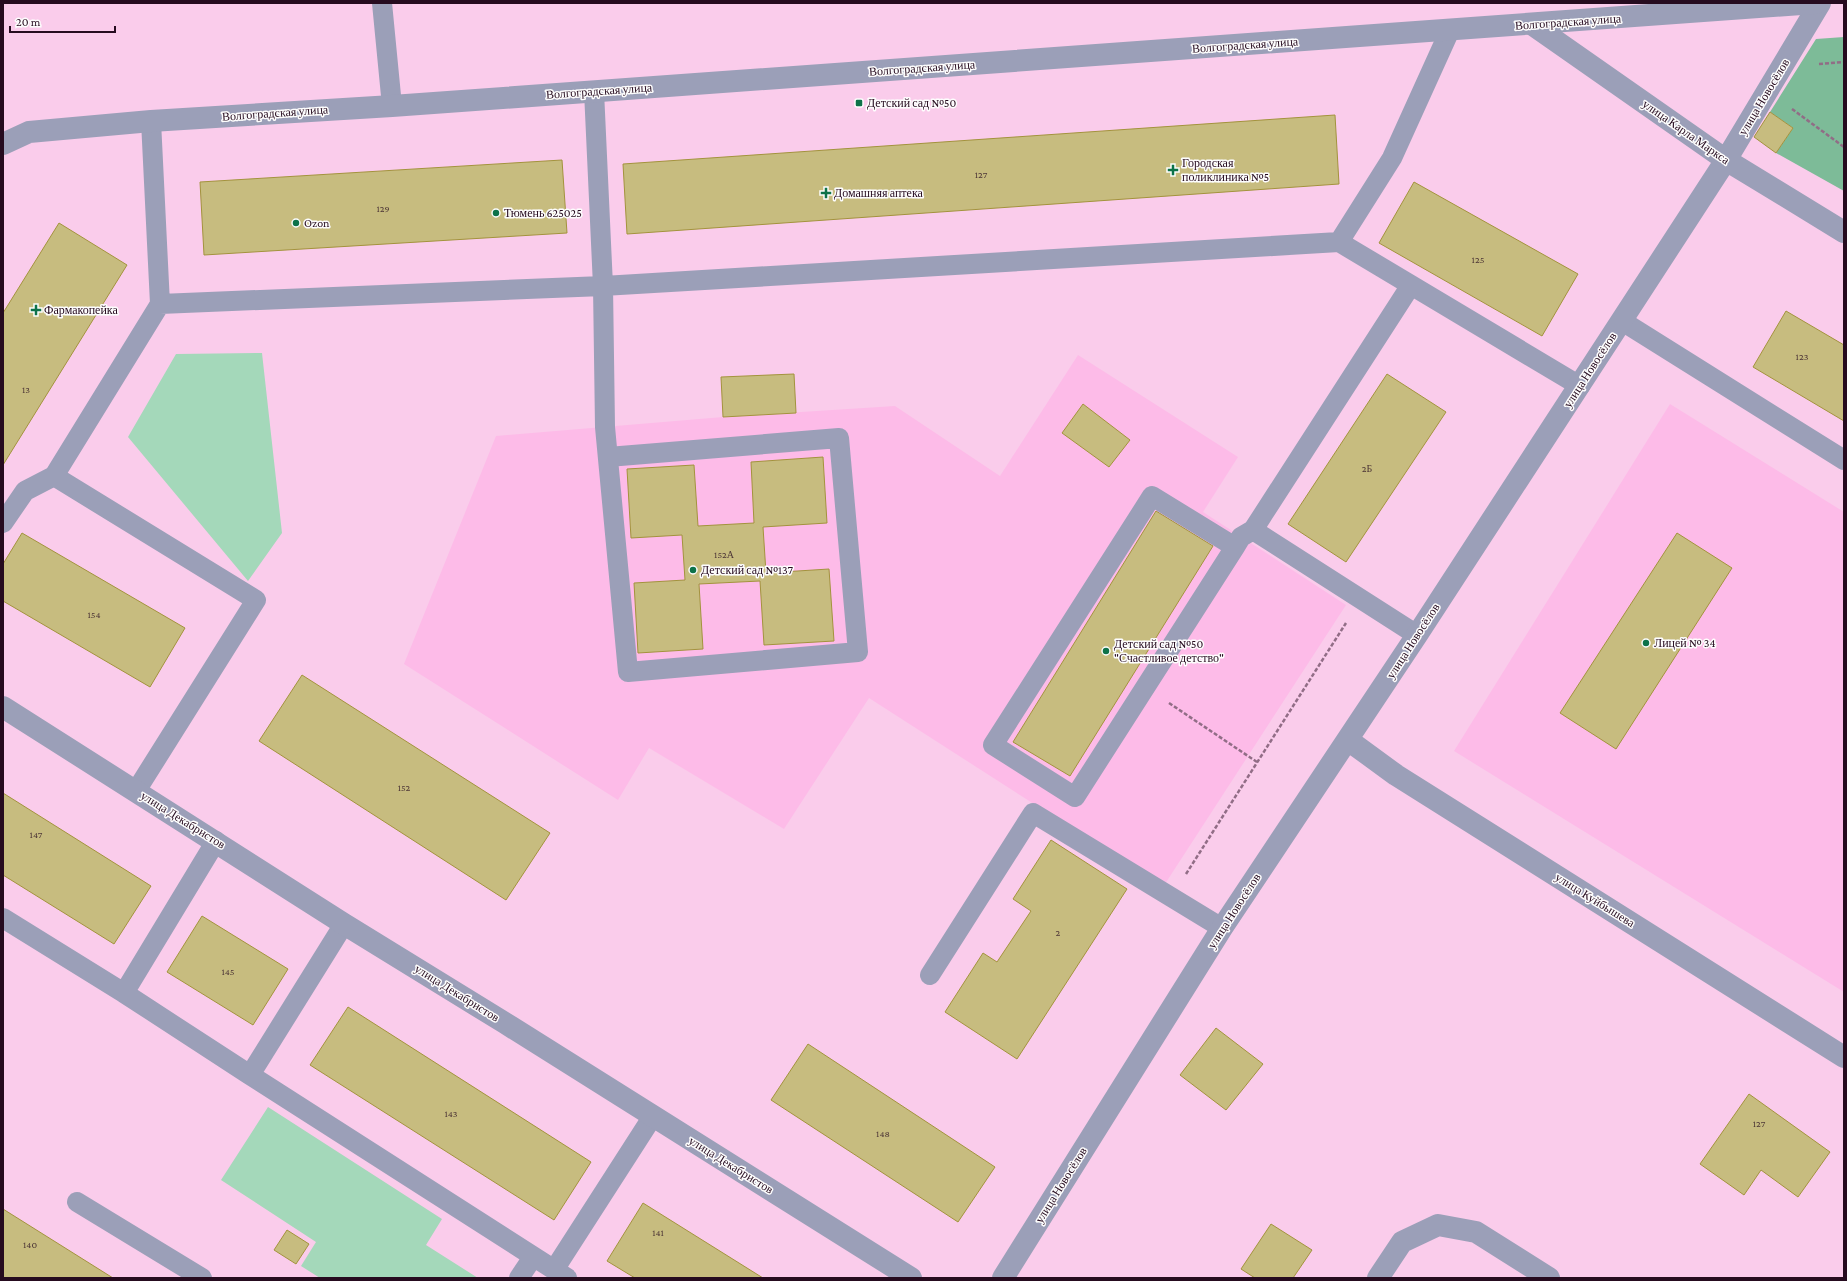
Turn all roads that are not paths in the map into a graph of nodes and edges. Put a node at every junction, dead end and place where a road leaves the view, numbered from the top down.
1 (382, 3) edge
2 (1815, 3) edge
3 (1820, 3) edge
4 (1533, 25) junction
5 (1450, 30) junction
6 (594, 91) junction
7 (392, 106) junction
8 (151, 121) junction
9 (3, 144) edge
10 (1726, 160) junction
11 (1844, 232) edge
12 (1339, 242) junction
13 (1411, 285) junction
14 (603, 286) junction
15 (160, 304) junction
16 (1622, 321) junction
17 (1580, 386) junction
18 (608, 457) junction
19 (1844, 460) edge
20 (54, 476) junction
21 (3, 523) edge
22 (1253, 530) junction
23 (1235, 547) junction
24 (1417, 635) junction
25 (3, 707) edge
26 (1348, 740) junction
27 (136, 791) junction
28 (216, 841) junction
29 (3, 918) edge
30 (344, 924) junction
31 (1222, 928) junction
32 (930, 974) dead end
33 (124, 993) junction
34 (1844, 1056) edge
35 (250, 1075) junction
36 (653, 1116) junction
37 (77, 1202) dead end
38 (533, 1257) junction
39 (560, 1274) edge
40 (202, 1278) edge
41 (519, 1278) edge
42 (911, 1278) edge
43 (1003, 1278) edge
44 (1378, 1278) edge
45 (1549, 1278) edge

1 - 7 lane
2 - 4 street, Волгоградская улица
3 - 10 street, улица Новосёлов
4 - 5 street, Волгоградская улица
4 - 10 street, улица Карла Маркса
5 - 6 street, Волгоградская улица
5 - 12 lane
6 - 7 street, Волгоградская улица
6 - 14 lane
7 - 8 street, Волгоградская улица
8 - 9 street, Волгоградская улица
8 - 15 lane
10 - 11 street, улица Карла Маркса
10 - 16 street, улица Новосёлов
12 - 13 lane
12 - 14 lane
13 - 17 lane
13 - 22 lane
14 - 15 lane
14 - 18 lane
15 - 20 lane
16 - 17 street, улица Новосёлов
16 - 19 lane
17 - 24 street, улица Новосёлов
18 - 18 lane
20 - 21 lane
20 - 27 lane
22 - 23 lane
22 - 24 lane
23 - 23 lane
24 - 26 street, улица Новосёлов
25 - 27 street, улица Декабристов
26 - 31 street, улица Новосёлов
26 - 34 street, улица Куйбышева
27 - 28 street, улица Декабристов
28 - 30 street, улица Декабристов
28 - 33 lane
29 - 33 lane
30 - 35 lane
30 - 36 street, улица Декабристов
31 - 32 lane
31 - 43 street, улица Новосёлов
33 - 35 lane
35 - 38 lane
36 - 39 lane
36 - 42 street, улица Декабристов
37 - 40 lane
38 - 39 lane
38 - 41 lane
44 - 45 street

